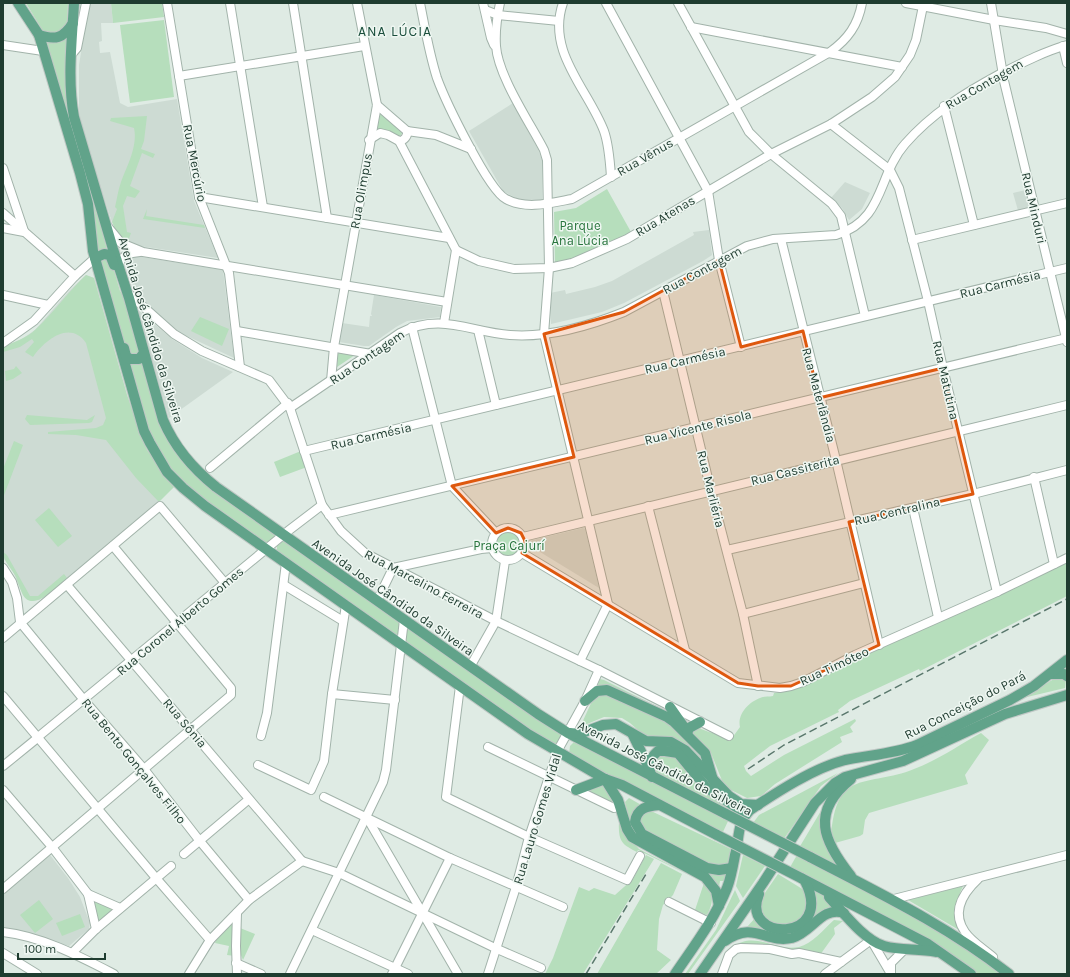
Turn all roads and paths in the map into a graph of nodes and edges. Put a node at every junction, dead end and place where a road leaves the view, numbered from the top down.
1 (18, 3) edge
2 (74, 3) edge
3 (86, 3) edge
4 (167, 3) edge
5 (230, 3) edge
6 (293, 3) edge
7 (357, 3) edge
8 (420, 3) edge
9 (500, 3) edge
10 (563, 3) edge
11 (606, 3) edge
12 (678, 3) edge
13 (862, 3) edge
14 (906, 3) edge
15 (991, 3) edge
16 (923, 6) junction
17 (484, 7) edge
18 (498, 16) junction
19 (994, 20) junction
20 (559, 21) junction
21 (73, 23) junction
22 (691, 27) junction
23 (1067, 34) edge
24 (39, 35) junction
25 (3, 45) edge
26 (364, 46) junction
27 (1065, 46) edge
28 (496, 48) junction
29 (43, 51) junction
30 (830, 52) junction
31 (72, 54) junction
32 (302, 56) junction
33 (1067, 62) edge
34 (240, 66) junction
35 (902, 67) junction
36 (1003, 73) junction
37 (179, 76) junction
38 (377, 105) junction
39 (734, 106) junction
40 (944, 106) junction
41 (831, 124) junction
42 (406, 131) junction
43 (679, 137) junction
44 (369, 140) junction
45 (399, 142) junction
46 (470, 149) junction
47 (771, 154) junction
48 (3, 168) edge
49 (890, 170) junction
50 (611, 177) junction
51 (708, 191) junction
52 (199, 197) junction
53 (1067, 203) edge
54 (549, 204) junction
55 (263, 207) junction
56 (1035, 211) junction
57 (3, 213) edge
58 (327, 218) junction
59 (106, 224) junction
60 (355, 224) junction
61 (974, 225) junction
62 (3, 228) edge
63 (24, 232) junction
64 (845, 232) junction
65 (449, 238) junction
66 (781, 239) junction
67 (912, 240) junction
68 (456, 250) junction
69 (143, 252) junction
70 (95, 258) junction
71 (719, 260) junction
72 (226, 265) junction
73 (118, 266) junction
74 (549, 268) junction
75 (1067, 268) edge
76 (99, 272) junction
77 (1049, 272) junction
78 (76, 275) junction
79 (345, 285) junction
80 (663, 291) junction
81 (128, 293) junction
82 (3, 295) edge
83 (928, 301) junction
84 (447, 302) junction
85 (48, 305) junction
86 (865, 316) junction
87 (444, 323) junction
88 (412, 327) junction
89 (115, 330) junction
90 (478, 330) junction
91 (237, 331) junction
92 (803, 331) junction
93 (544, 334) junction
94 (1067, 340) edge
95 (3, 343) edge
96 (334, 347) junction
97 (741, 347) junction
98 (144, 352) junction
99 (371, 354) junction
100 (679, 361) junction
101 (240, 367) junction
102 (943, 368) junction
103 (331, 381) junction
104 (558, 390) junction
105 (819, 398) junction
106 (496, 405) junction
107 (1067, 405) edge
108 (289, 406) junction
109 (435, 421) junction
110 (696, 427) junction
111 (958, 432) junction
112 (304, 451) junction
113 (574, 457) junction
114 (836, 460) junction
115 (210, 468) dead end
116 (1067, 470) edge
117 (1034, 478) junction
118 (452, 486) junction
119 (711, 491) junction
120 (973, 494) junction
121 (322, 505) junction
122 (648, 506) junction
123 (913, 508) junction
124 (329, 515) junction
125 (589, 521) junction
126 (849, 522) junction
127 (496, 533) junction
128 (283, 535) junction
129 (523, 537) junction
130 (114, 546) junction
131 (492, 548) junction
132 (266, 549) junction
133 (727, 550) junction
134 (522, 553) junction
135 (1067, 558) edge
136 (505, 561) junction
137 (286, 563) junction
138 (1054, 564) junction
139 (3, 568) edge
140 (393, 568) junction
141 (225, 583) junction
142 (864, 583) junction
143 (67, 584) junction
144 (284, 585) junction
145 (997, 592) junction
146 (377, 601) junction
147 (608, 604) junction
148 (346, 605) junction
149 (743, 614) junction
150 (938, 617) junction
151 (404, 620) junction
152 (343, 621) junction
153 (496, 621) junction
154 (20, 622) junction
155 (177, 622) junction
156 (3, 638) edge
157 (401, 645) junction
158 (879, 645) junction
159 (685, 650) junction
160 (131, 660) junction
161 (1067, 660) edge
162 (580, 661) junction
163 (470, 667) junction
164 (599, 670) junction
165 (1051, 674) junction
166 (1067, 676) edge
167 (460, 686) junction
168 (758, 686) junction
169 (332, 694) junction
170 (1067, 695) edge
171 (3, 696) edge
172 (84, 700) junction
173 (395, 700) junction
174 (585, 701) junction
175 (670, 707) junction
176 (700, 722) junction
177 (192, 730) junction
178 (568, 733) junction
179 (687, 734) junction
180 (632, 735) junction
181 (261, 736) dead end
182 (729, 736) dead end
183 (37, 739) junction
184 (488, 747) dead end
185 (558, 750) junction
186 (258, 765) dead end
187 (3, 766) edge
188 (648, 766) junction
189 (144, 769) junction
190 (861, 772) junction
191 (550, 776) junction
192 (652, 776) junction
193 (605, 779) junction
194 (714, 782) junction
195 (3, 790) edge
196 (576, 790) junction
197 (324, 797) dead end
198 (248, 800) junction
199 (659, 805) junction
200 (758, 805) junction
201 (98, 808) junction
202 (614, 808) dead end
203 (366, 816) junction
204 (742, 818) junction
205 (529, 837) junction
206 (199, 840) junction
207 (52, 847) junction
208 (184, 854) dead end
209 (1067, 855) edge
210 (640, 856) dead end
211 (450, 858) junction
212 (302, 861) junction
213 (171, 866) dead end
214 (732, 868) junction
215 (339, 873) junction
216 (156, 878) junction
217 (980, 878) junction
218 (803, 880) junction
219 (854, 880) junction
220 (963, 882) junction
221 (763, 883) junction
222 (4, 886) edge
223 (516, 888) junction
224 (822, 890) junction
225 (966, 892) junction
226 (88, 894) junction
227 (894, 899) junction
228 (249, 900) junction
229 (669, 902) dead end
230 (719, 906) junction
231 (120, 908) junction
232 (563, 908) dead end
233 (238, 913) junction
234 (844, 913) junction
235 (423, 914) junction
236 (711, 922) junction
237 (96, 928) junction
238 (312, 930) junction
239 (3, 932) edge
240 (210, 940) junction
241 (871, 940) junction
242 (721, 944) junction
243 (495, 948) junction
244 (904, 950) junction
245 (72, 952) junction
246 (3, 953) edge
247 (941, 953) junction
248 (841, 962) junction
249 (236, 963) junction
250 (542, 968) dead end
251 (394, 971) edge
252 (1007, 972) edge
253 (723, 973) edge
254 (37, 974) edge
255 (114, 974) edge
256 (189, 974) edge
257 (237, 974) edge
258 (260, 974) edge
259 (290, 974) edge
260 (408, 974) edge
261 (458, 974) edge
262 (488, 974) edge
263 (675, 974) edge
264 (700, 974) edge
265 (825, 974) edge
266 (891, 974) edge
267 (971, 974) edge

1 - 24 main road
2 - 21 main road, Avenida José Cândido da Silveira
3 - 31 street
4 - 37 street, Rua Mercúrio
5 - 34 street
6 - 32 street
7 - 26 street, Rua Olimpus
8 - 46 street, Rua Vênus
9 - 18 street
10 - 20 street
11 - 43 street
12 - 22 street
13 - 30 street, Rua Vênus
14 - 16 street
15 - 19 street, Rua Minduri
16 - 19 street
16 - 35 street, Rua Atenas
17 - 18 street
17 - 28 street
18 - 20 street
18 - 28 street
19 - 23 street
19 - 36 street, Rua Minduri
20 - 50 street
21 - 24 main road
21 - 31 main road, Avenida José Cândido da Silveira
22 - 30 street
22 - 39 street
24 - 29 main road
25 - 29 street
26 - 32 street
26 - 38 street, Rua Olimpus
27 - 33 street
27 - 36 street, Rua Contagem
28 - 54 street
29 - 70 main road
30 - 35 street
30 - 39 street, Rua Vênus
31 - 59 main road, Avenida José Cândido da Silveira
32 - 34 street
32 - 58 street
34 - 37 street
34 - 55 street
35 - 41 street, Rua Atenas
36 - 40 street, Rua Contagem
36 - 56 street, Rua Minduri
37 - 52 street, Rua Mercúrio
38 - 42 street
38 - 44 street, Rua Olimpus
39 - 43 street, Rua Vênus
39 - 47 street
40 - 49 street, Rua Contagem
40 - 61 street
41 - 47 street, Rua Atenas
41 - 49 street
42 - 45 street
42 - 46 street
43 - 50 street, Rua Vênus
43 - 51 street
44 - 45 street
44 - 60 street, Rua Olimpus
45 - 65 street
46 - 54 street, Rua Vênus
47 - 51 street, Rua Atenas
47 - 64 street
48 - 63 street
49 - 64 street, Rua Contagem
49 - 67 street, Rua Matutina
50 - 54 street, Rua Vênus
51 - 71 street
51 - 74 street, Rua Atenas
52 - 55 street
52 - 72 street, Rua Mercúrio
53 - 56 street
54 - 74 street
55 - 58 street
56 - 61 street
56 - 77 street, Rua Minduri
57 - 63 street
58 - 60 street
59 - 69 street
59 - 73 main road, Avenida José Cândido da Silveira
60 - 65 street
60 - 79 street, Rua Olimpus
61 - 67 street
62 - 63 street
63 - 78 street
64 - 66 street, Rua Contagem
64 - 86 street
65 - 68 street
66 - 71 street, Rua Contagem
66 - 92 street, Rua Materlândia
67 - 83 street, Rua Matutina
68 - 74 street, Rua Atenas
68 - 84 street
69 - 72 street
69 - 73 street
70 - 76 main road
70 - 78 street
70 - 81 main road
71 - 80 street, Rua Contagem
71 - 97 street
72 - 79 street
72 - 91 street, Rua Mercúrio
73 - 81 main road, Avenida José Cândido da Silveira
74 - 93 street
75 - 77 street, Rua Carmésia
76 - 78 street
76 - 89 main road
77 - 83 street, Rua Carmésia
77 - 94 street, Rua Minduri
78 - 85 street
79 - 84 street
79 - 96 street, Rua Olimpus
80 - 93 street, Rua Contagem
80 - 100 street, Rua Marliéria
81 - 98 main road, Avenida José Cândido da Silveira
81 - 101 street, Rua Marcelino Ferreira
82 - 85 street
83 - 86 street, Rua Carmésia
83 - 102 street, Rua Matutina
84 - 87 street
85 - 95 street
86 - 92 street, Rua Carmésia
87 - 88 street, Rua Contagem
87 - 90 street, Rua Contagem
88 - 99 street, Rua Contagem
88 - 109 street
89 - 98 main road
89 - 132 main road
90 - 93 street, Rua Contagem
90 - 106 street
91 - 96 street
91 - 101 street, Rua Mercúrio
92 - 97 street, Rua Carmésia
92 - 105 street, Rua Materlândia
93 - 104 street
94 - 102 street, Rua Vicente Risola
96 - 99 street
96 - 103 street, Rua Olimpus
97 - 100 street, Rua Carmésia
98 - 128 main road, Avenida José Cândido da Silveira
99 - 103 street, Rua Contagem
100 - 104 street, Rua Carmésia
100 - 110 street, Rua Marliéria
101 - 108 street, Rua Marcelino Ferreira
102 - 105 street, Rua Vicente Risola
102 - 111 street, Rua Matutina
103 - 108 street, Rua Contagem
104 - 106 street, Rua Carmésia
104 - 113 street
105 - 110 street, Rua Vicente Risola
105 - 114 street, Rua Materlândia
106 - 109 street, Rua Carmésia
107 - 111 street, Rua Cassiterita
108 - 112 street, Rua Marcelino Ferreira
108 - 115 street, Rua Contagem
109 - 112 street, Rua Carmésia
109 - 118 street
110 - 113 street, Rua Vicente Risola
110 - 119 street, Rua Marliéria
111 - 114 street, Rua Cassiterita
111 - 120 street, Rua Matutina
112 - 121 street, Rua Marcelino Ferreira
113 - 118 street, Rua Vicente Risola
113 - 125 street
114 - 119 street, Rua Cassiterita
114 - 126 street, Rua Materlândia
116 - 117 street, Rua Centralina
117 - 120 street, Rua Centralina
117 - 138 street
118 - 124 street, Rua Vicente Risola
118 - 127 street
119 - 122 street, Rua Cassiterita
119 - 133 street, Rua Marliéria
120 - 123 street, Rua Centralina
120 - 145 street, Rua Matutina
121 - 124 street, Rua Marcelino Ferreira
121 - 128 street, Rua Coronel Alberto Gomes
122 - 125 street, Rua Cassiterita
122 - 159 street
123 - 126 street, Rua Centralina
123 - 150 street
124 - 140 street, Rua Marcelino Ferreira
125 - 129 street, Rua Cassiterita
125 - 147 street
126 - 133 street, Rua Centralina
126 - 142 street, Rua Materlândia
127 - 129 street
127 - 131 street
128 - 132 street, Rua Coronel Alberto Gomes
128 - 146 main road, Avenida José Cândido da Silveira
129 - 134 street
130 - 141 street
130 - 143 street
130 - 155 street
131 - 136 street
131 - 140 street
132 - 137 main road
132 - 141 street, Rua Coronel Alberto Gomes
133 - 149 street, Rua Marliéria
134 - 136 street
134 - 147 street, Rua Timóteo
135 - 138 street, Rua Timóteo
136 - 153 street
137 - 144 street
137 - 148 main road
138 - 145 street, Rua Timóteo
139 - 154 street
140 - 146 street
140 - 153 street, Rua Marcelino Ferreira
141 - 155 street, Rua Coronel Alberto Gomes
142 - 149 street
142 - 158 street, Rua Materlândia
143 - 154 street
143 - 160 street, Rua Sônia
144 - 152 street
144 - 181 street
145 - 150 street, Rua Timóteo
146 - 151 main road, Avenida José Cândido da Silveira
147 - 159 street, Rua Timóteo
147 - 162 street
148 - 152 street
148 - 157 main road
149 - 168 street, Rua Marliéria
150 - 158 street, Rua Timóteo
151 - 157 street
151 - 163 main road, Avenida José Cândido da Silveira
152 - 169 street
153 - 162 street, Rua Marcelino Ferreira
153 - 163 street
154 - 156 street
154 - 172 street, Rua Bento Gonçalves Filho
155 - 160 street, Rua Coronel Alberto Gomes
155 - 177 street
157 - 167 main road
157 - 173 street
158 - 168 street, Rua Timóteo
159 - 168 street, Rua Timóteo
160 - 172 street, Rua Coronel Alberto Gomes
160 - 177 street, Rua Sônia
161 - 165 main road, Rua Conceição do Pará
162 - 164 street, Rua Marcelino Ferreira
163 - 178 main road, Avenida José Cândido da Silveira
164 - 174 street, Rua Lauro Gomes Vidal
164 - 175 street, Rua Marcelino Ferreira
165 - 166 main road
165 - 200 main road, Rua Conceição do Pará
167 - 185 main road
167 - 205 street
169 - 173 street
169 - 186 street
170 - 190 main road
171 - 183 street
172 - 183 street, Rua Coronel Alberto Gomes
172 - 189 street, Rua Bento Gonçalves Filho
173 - 203 street
174 - 178 street, Rua Lauro Gomes Vidal
174 - 179 main road
175 - 176 street, Rua Marcelino Ferreira
175 - 179 main road
176 - 179 main road
176 - 182 street, Rua Marcelino Ferreira
177 - 189 street
177 - 198 street, Rua Sônia
178 - 180 main road
178 - 185 street, Rua Lauro Gomes Vidal
178 - 192 main road, Avenida José Cândido da Silveira
179 - 194 main road
180 - 188 main road
180 - 194 main road
183 - 187 street, Rua Coronel Alberto Gomes
183 - 201 street
184 - 191 street
185 - 191 street, Rua Lauro Gomes Vidal
185 - 193 main road
188 - 192 main road
188 - 204 main road
189 - 201 street
189 - 206 street, Rua Bento Gonçalves Filho
190 - 219 main road
190 - 221 main road
191 - 196 street
191 - 205 street, Rua Lauro Gomes Vidal
192 - 219 main road, Avenida José Cândido da Silveira, bridge
193 - 196 main road
193 - 199 main road
193 - 230 main road
194 - 200 main road
195 - 207 street
196 - 202 street
197 - 203 street
198 - 206 street
198 - 212 street, Rua Sônia
199 - 214 main road
199 - 218 main road, bridge
200 - 204 main road, Rua Conceição do Pará
201 - 207 street
201 - 216 street
203 - 211 street
203 - 215 street
203 - 235 street
204 - 214 main road
205 - 210 street
205 - 223 street, Rua Lauro Gomes Vidal
206 - 208 street
206 - 228 street, Rua Bento Gonçalves Filho
207 - 222 street
207 - 226 street
209 - 217 street
211 - 223 street
211 - 235 street
212 - 215 street
212 - 228 street
213 - 216 street
214 - 230 main road
215 - 235 street
215 - 238 street
216 - 231 street
216 - 240 street
217 - 220 street
217 - 225 street
218 - 221 main road
218 - 224 main road
219 - 227 main road, Avenida José Cândido da Silveira
220 - 225 street
220 - 227 street
221 - 242 main road
223 - 232 street
223 - 243 street, Rua Lauro Gomes Vidal
224 - 234 main road
224 - 247 main road
225 - 252 street
226 - 231 street
226 - 237 street
227 - 252 main road, Avenida José Cândido da Silveira
228 - 233 street
229 - 236 street
230 - 236 main road
231 - 237 street
233 - 240 street
233 - 249 street
234 - 241 main road
234 - 242 main road
235 - 243 street
235 - 251 street
235 - 261 street
236 - 263 main road
237 - 245 street
238 - 251 street
238 - 259 street
239 - 245 street
240 - 256 street
241 - 244 main road
241 - 248 street
241 - 266 street
242 - 264 main road
243 - 250 street
243 - 262 street, Rua Lauro Gomes Vidal
244 - 247 main road
244 - 266 street
245 - 255 street
246 - 254 street
247 - 267 main road
248 - 253 street
248 - 265 street
249 - 257 street
249 - 258 street
251 - 260 street

